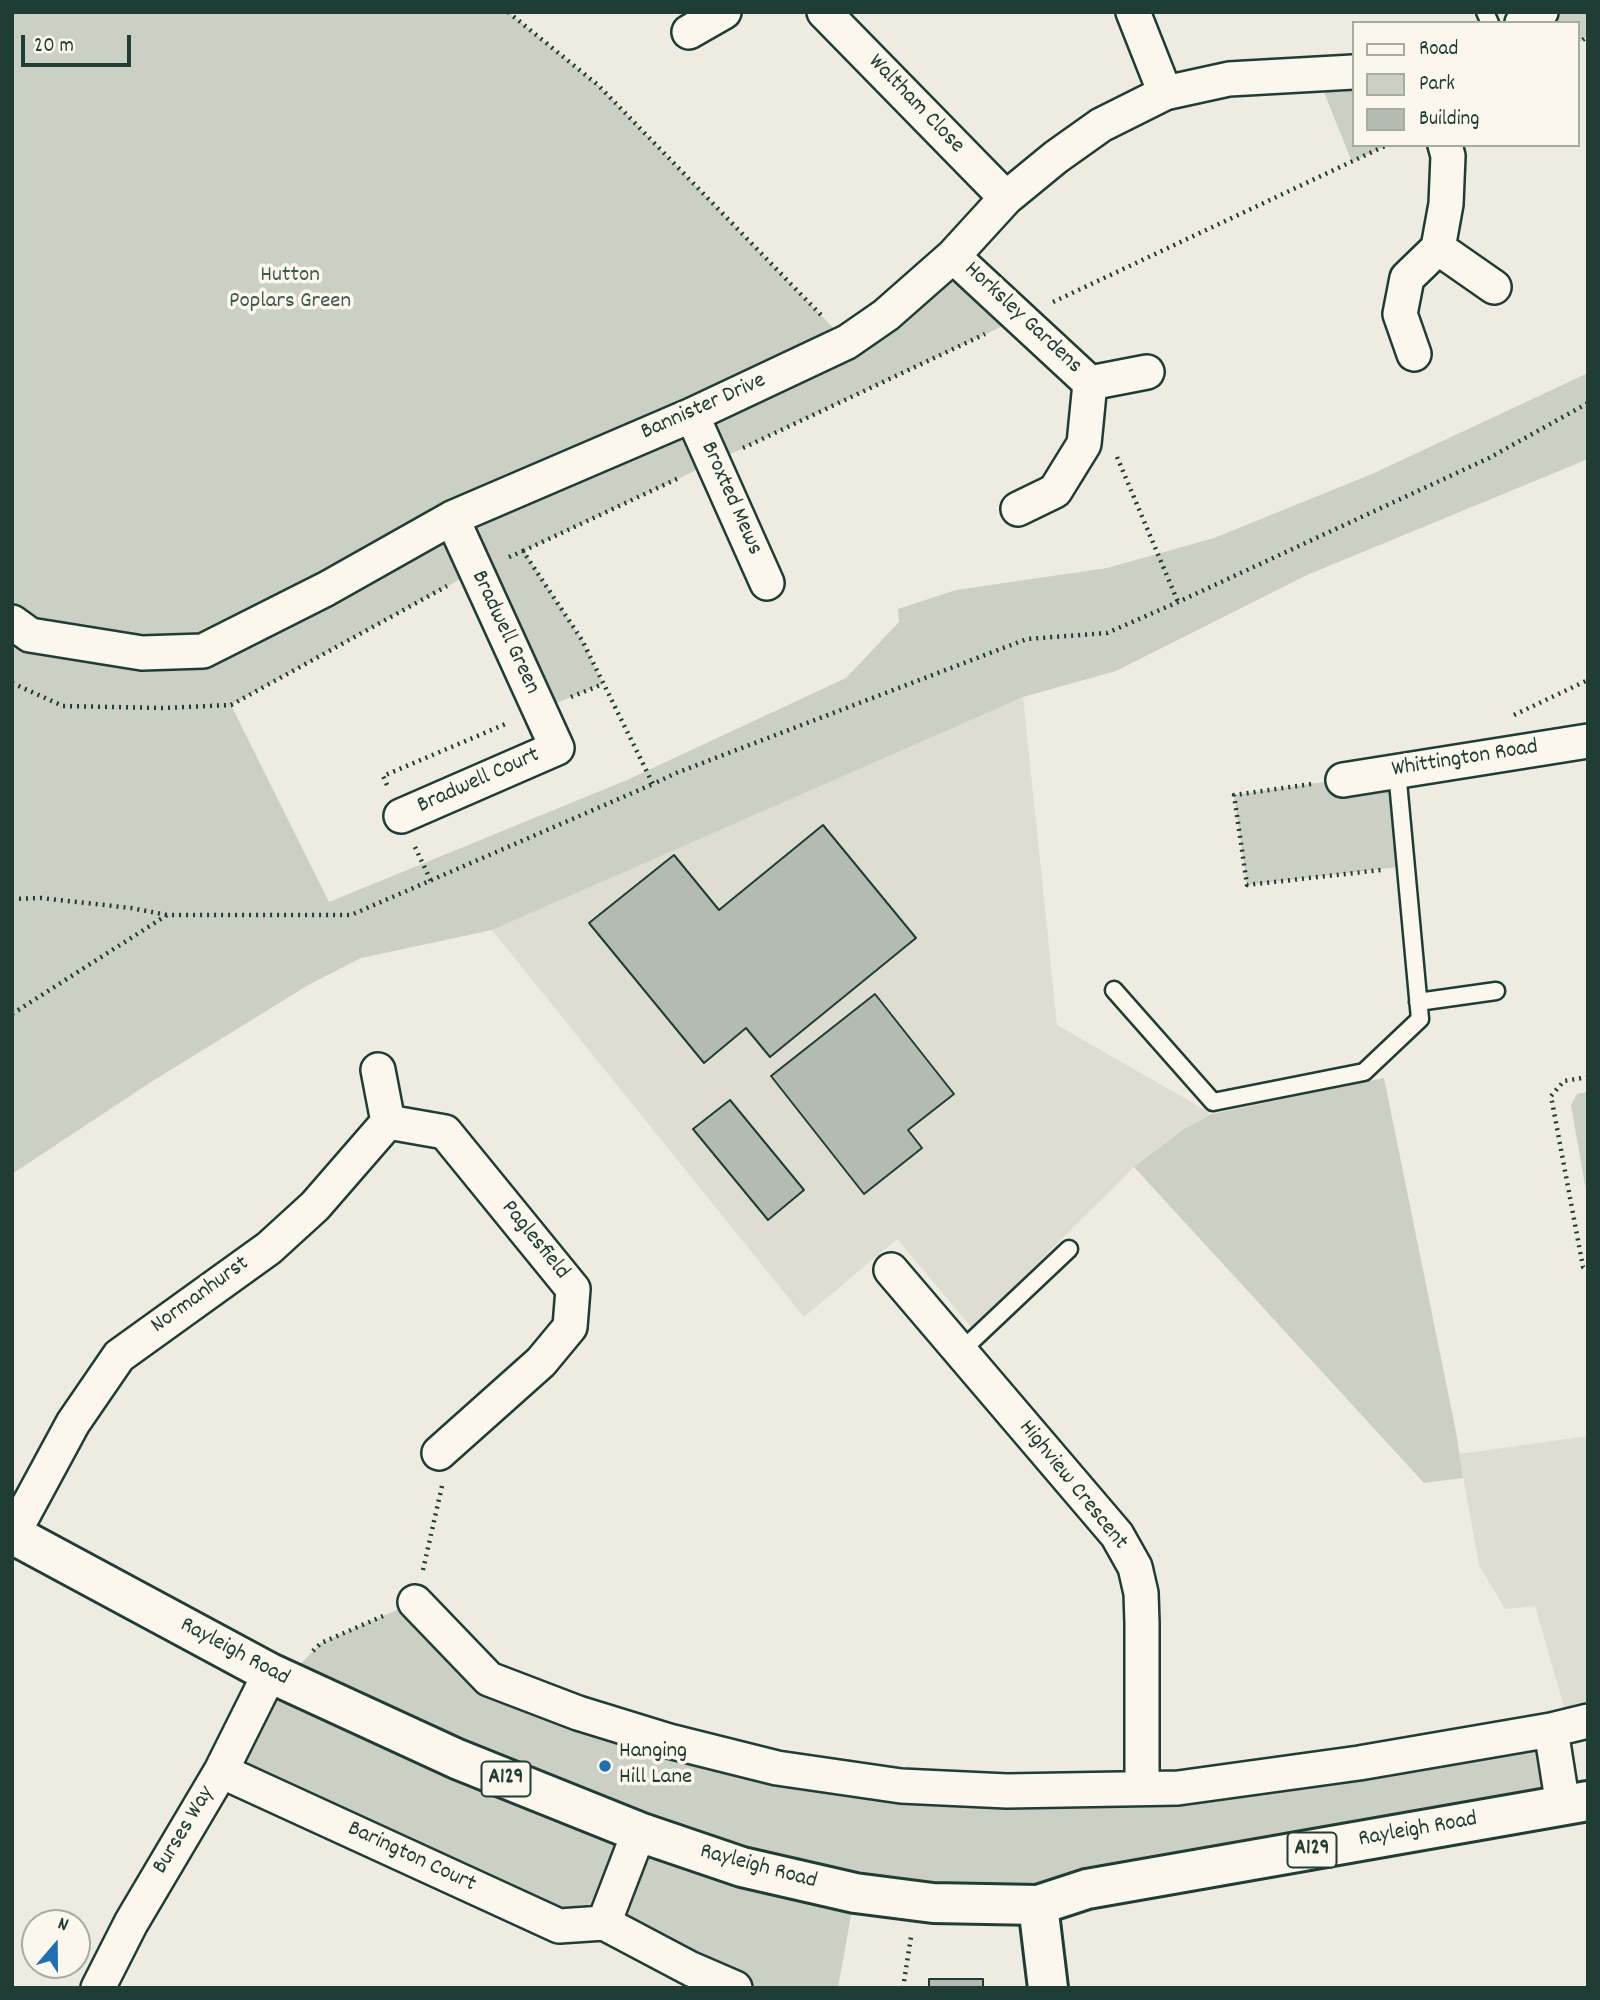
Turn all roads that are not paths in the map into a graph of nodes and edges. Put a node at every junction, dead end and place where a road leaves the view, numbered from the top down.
1 (724, 12) edge
2 (824, 12) edge
3 (1133, 12) edge
4 (1541, 12) edge
5 (1525, 21) edge
6 (689, 33) dead end
7 (1352, 72) edge
8 (1165, 93) junction
9 (1446, 147) edge
10 (1006, 198) junction
11 (1438, 248) junction
12 (953, 256) junction
13 (1494, 287) dead end
14 (1414, 354) dead end
15 (1147, 372) dead end
16 (1090, 383) junction
17 (692, 415) junction
18 (1018, 509) dead end
19 (452, 519) junction
20 (767, 583) dead end
21 (12, 622) edge
22 (1588, 741) edge
23 (557, 748) joint
24 (1397, 771) junction
25 (1343, 780) road end
26 (401, 816) dead end
27 (1114, 990) dead end
28 (1496, 990) dead end
29 (1418, 1002) junction
30 (378, 1070) dead end
31 (388, 1122) junction
32 (1069, 1249) dead end
33 (891, 1270) dead end
34 (960, 1352) junction
35 (439, 1453) dead end
36 (13, 1534) edge
37 (415, 1602) dead end
38 (270, 1673) junction
39 (1588, 1721) edge
40 (1551, 1730) junction
41 (221, 1771) junction
42 (1142, 1788) junction
43 (1575, 1803) edge
44 (639, 1832) junction
45 (1038, 1905) junction
46 (604, 1923) junction
47 (687, 1978) edge
48 (99, 1988) edge
49 (735, 1988) edge
50 (1048, 1988) edge

1 - 6 street
2 - 10 street, Waltham Close
3 - 8 street
4 - 5 street
7 - 8 street, Bannister Drive
8 - 10 street, Bannister Drive
9 - 11 street
10 - 12 street, Bannister Drive
11 - 13 street
11 - 14 street
12 - 16 street, Horksley Gardens
12 - 17 street, Bannister Drive
15 - 16 street, Horksley Gardens
16 - 18 street, Horksley Gardens
17 - 19 street, Bannister Drive
17 - 20 street, Broxted Mews
19 - 21 street, Bannister Drive
19 - 23 street, Bradwell Green
22 - 24 street, Whittington Road
23 - 26 street, Bradwell Court
24 - 25 street, Whittington Road
24 - 29 lane
27 - 29 lane
28 - 29 lane
30 - 31 street
31 - 35 street, Paglesfield
31 - 36 street, Normanhurst
32 - 34 lane
33 - 34 street, Highview Crescent
34 - 42 street, Highview Crescent
36 - 38 main road, Rayleigh Road / A129
37 - 42 street
38 - 41 street, Burses Way
38 - 44 main road, Rayleigh Road / A129
39 - 40 street
40 - 42 street
40 - 43 street, Rayleigh Road
41 - 46 street, Barington Court
41 - 48 street, Burses Way
43 - 45 main road, Rayleigh Road / A129
44 - 45 main road, Rayleigh Road / A129
44 - 46 street
45 - 50 main road
46 - 47 street
47 - 49 street

